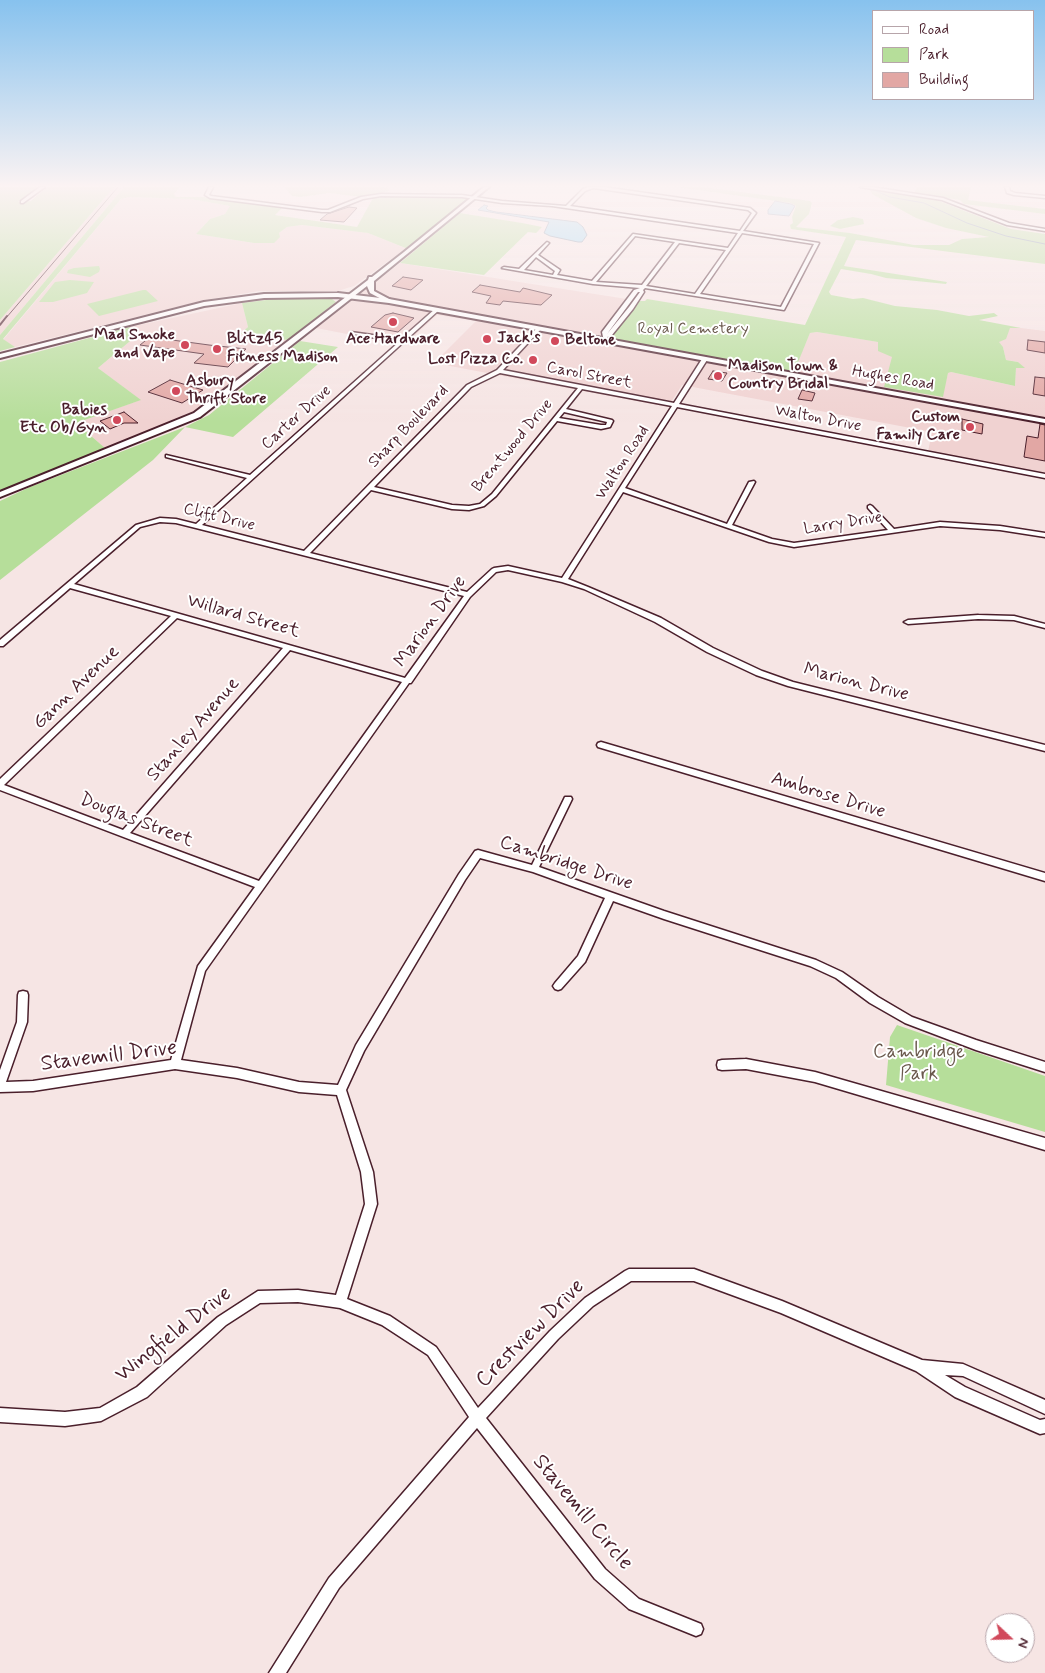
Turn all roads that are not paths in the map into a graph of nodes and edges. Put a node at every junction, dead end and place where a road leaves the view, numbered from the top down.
1 (390, 265) edge
2 (526, 265) edge
3 (550, 265) edge
4 (608, 265) edge
5 (660, 265) edge
6 (717, 265) edge
7 (805, 265) edge
8 (504, 268) dead end
9 (520, 271) junction
10 (554, 276) junction
11 (372, 278) junction
12 (593, 283) junction
13 (642, 288) junction
14 (697, 295) junction
15 (349, 296) junction
16 (389, 301) junction
17 (437, 310) junction
18 (539, 329) junction
19 (353, 333) dead end
20 (603, 339) junction
21 (402, 341) junction
22 (0, 356) edge
23 (704, 360) junction
24 (499, 371) junction
25 (581, 387) junction
26 (674, 405) junction
27 (562, 410) junction
28 (555, 419) junction
29 (1045, 421) edge
30 (168, 456) dead end
31 (1045, 476) edge
32 (252, 477) junction
33 (752, 482) dead end
34 (370, 488) junction
35 (622, 489) junction
36 (0, 495) edge
37 (870, 507) dead end
38 (197, 526) junction
39 (729, 526) junction
40 (892, 530) junction
41 (1045, 534) edge
42 (306, 554) junction
43 (564, 580) junction
44 (69, 585) junction
45 (468, 595) junction
46 (176, 615) junction
47 (908, 622) dead end
48 (1045, 626) edge
49 (0, 644) edge
50 (288, 647) junction
51 (408, 681) junction
52 (601, 745) dead end
53 (1045, 748) edge
54 (0, 786) edge
55 (568, 799) dead end
56 (124, 834) junction
57 (534, 869) junction
58 (1045, 877) edge
59 (260, 885) junction
60 (610, 896) junction
61 (558, 986) dead end
62 (23, 995) dead end
63 (175, 1064) junction
64 (722, 1065) dead end
65 (1045, 1067) edge
66 (0, 1086) edge
67 (341, 1090) junction
68 (1045, 1144) edge
69 (340, 1302) junction
70 (921, 1366) junction
71 (1045, 1407) edge
72 (0, 1415) edge
73 (477, 1418) junction
74 (1045, 1426) edge
75 (696, 1629) dead end
76 (277, 1673) edge

1 - 11 street
2 - 9 street
3 - 10 street
4 - 12 street
5 - 13 street
6 - 14 street
7 - 14 street
8 - 9 street
9 - 10 street
10 - 12 street
11 - 15 street
11 - 16 street
12 - 13 street
13 - 14 street
13 - 20 street
15 - 16 main road, Hughes Road
15 - 22 main road, Hughes Road
15 - 36 street
16 - 17 main road, Hughes Road
17 - 18 main road, Hughes Road
17 - 21 street, Carter Drive
18 - 20 main road, Hughes Road
18 - 24 street, Sharp Boulevard
19 - 21 street
20 - 23 main road, Hughes Road
21 - 32 street, Carter Drive
23 - 26 street, Walton Road
23 - 29 main road, Hughes Road
24 - 25 street, Carol Street
24 - 34 street, Sharp Boulevard
25 - 26 street, Carol Street
25 - 27 street, Brentwood Drive
26 - 31 street, Walton Drive
26 - 35 street, Walton Road
27 - 28 street, Brentwood Drive
27 - 28 street
28 - 34 street, Brentwood Drive
30 - 32 street
32 - 38 street, Carter Drive
33 - 39 street
34 - 42 street, Sharp Boulevard
35 - 39 street, Larry Drive
35 - 43 street, Walton Road
37 - 40 street
38 - 42 street, Clift Drive
38 - 44 street, Clift Drive
39 - 40 street, Larry Drive
40 - 41 street, Larry Drive
42 - 45 street, Clift Drive
43 - 45 street, Marion Drive
43 - 53 street, Marion Drive
44 - 46 street, Willard Street
44 - 49 street, Clift Drive
45 - 51 street, Marion Drive
46 - 50 street, Willard Street
46 - 54 street, Gann Avenue
47 - 48 street
50 - 51 street, Willard Street
50 - 56 street, Stanley Avenue
51 - 59 street, Marion Drive
52 - 58 street, Ambrose Drive
54 - 56 street, Douglas Street
55 - 57 street
56 - 59 street, Douglas Street
57 - 60 street, Cambridge Drive
57 - 67 street, Cambridge Drive
59 - 63 street, Marion Drive
60 - 61 street
60 - 65 street, Cambridge Drive
62 - 66 street
63 - 66 street, Stavemill Drive
63 - 67 street, Stavemill Drive
64 - 68 street
67 - 69 street
69 - 72 street, Wingfield Drive
69 - 73 street, Wingfield Drive
70 - 71 street, Crestview Drive
70 - 73 street, Crestview Drive
70 - 74 street, Crestview Drive
73 - 75 street, Stavemill Circle
73 - 76 street, Crestview Drive

